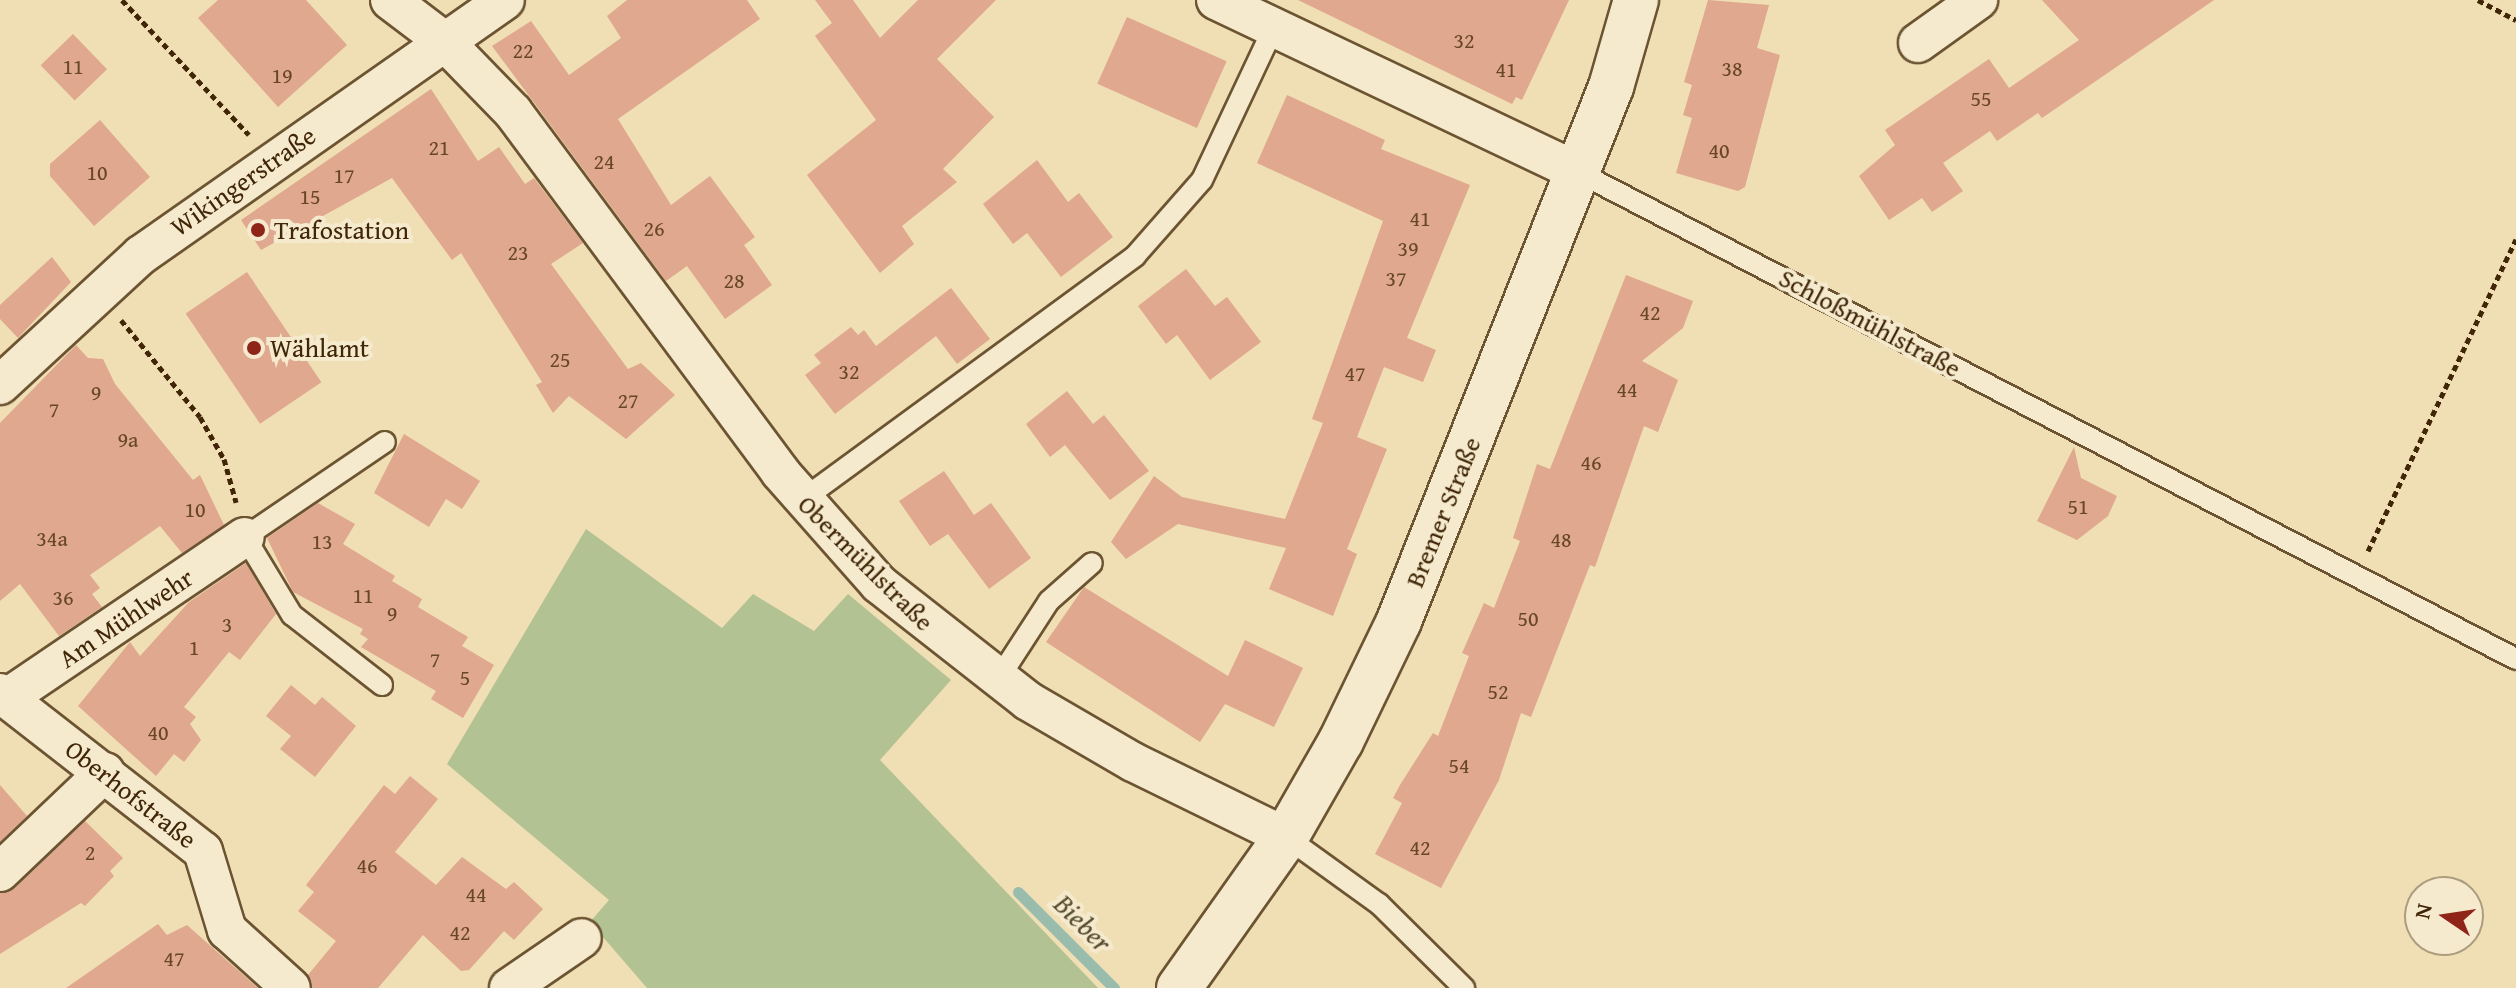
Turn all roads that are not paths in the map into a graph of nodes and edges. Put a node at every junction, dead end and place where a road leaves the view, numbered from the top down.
1 (390, 0) edge
2 (505, 0) edge
3 (1216, 0) edge
4 (1636, 0) edge
5 (1978, 0) edge
6 (1274, 27) junction
7 (444, 41) junction
8 (1918, 43) dead end
9 (1578, 172) junction
10 (0, 385) edge
11 (385, 442) dead end
12 (802, 500) junction
13 (245, 537) junction
14 (1092, 563) dead end
15 (2516, 659) edge
16 (997, 681) junction
17 (382, 685) dead end
18 (4, 696) edge
19 (105, 772) junction
20 (1286, 837) junction
21 (0, 872) edge
22 (582, 938) dead end
23 (291, 988) edge
24 (509, 988) edge
25 (1179, 988) edge
26 (1464, 988) edge

1 - 7 street, Obermühlstraße
2 - 7 street, Wikingerstraße
3 - 6 street, Schloßmühlstraße
4 - 9 street, Bremer Straße
5 - 8 street
6 - 9 street, Schloßmühlstraße
6 - 12 lane
7 - 10 street, Wikingerstraße
7 - 12 street, Obermühlstraße
9 - 15 lane, Schloßmühlstraße
9 - 20 street, Bremer Straße
11 - 13 lane
12 - 16 street, Obermühlstraße
13 - 17 lane
13 - 18 street, Am Mühlwehr
14 - 16 lane
16 - 20 street, Obermühlstraße
18 - 19 street, Oberhofstraße
19 - 21 street
19 - 23 street, Oberhofstraße
20 - 25 street, Bremer Straße
20 - 26 lane, Obermühlstraße
22 - 24 street

